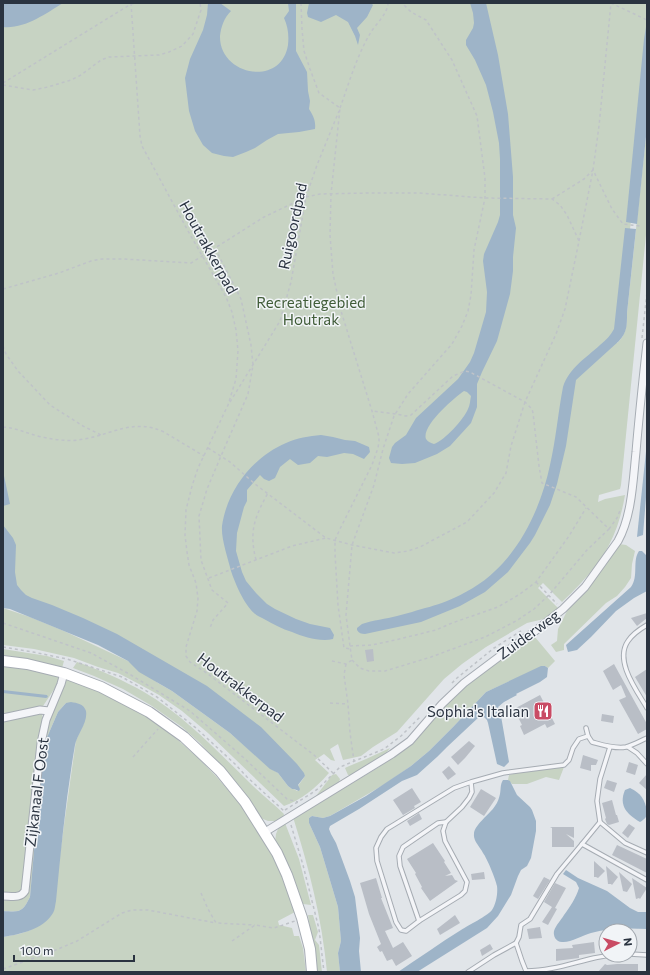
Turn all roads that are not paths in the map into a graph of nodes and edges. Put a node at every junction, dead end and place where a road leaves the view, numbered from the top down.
1 (647, 343) edge
2 (647, 625) edge
3 (3, 661) edge
4 (64, 673) junction
5 (647, 708) edge
6 (49, 711) junction
7 (3, 718) edge
8 (586, 728) dead end
9 (588, 736) junction
10 (647, 738) edge
11 (610, 746) junction
12 (628, 747) junction
13 (647, 764) edge
14 (471, 782) junction
15 (446, 822) junction
16 (600, 822) junction
17 (264, 832) junction
18 (582, 844) junction
19 (647, 853) edge
20 (647, 880) edge
21 (3, 896) edge
22 (419, 921) junction
23 (516, 943) junction
24 (598, 958) edge
25 (312, 972) edge
26 (468, 972) edge

1 - 17 street, Zuiderweg
2 - 5 lane
3 - 4 street
4 - 6 street, Zijkanaal F Oost
4 - 17 street
6 - 7 street
6 - 21 street, Zijkanaal F Oost
8 - 9 lane
9 - 11 lane
9 - 14 lane
10 - 12 lane
11 - 12 lane
11 - 16 lane
12 - 13 lane
14 - 15 lane
14 - 22 lane
15 - 22 lane
15 - 22 lane
16 - 18 lane
16 - 19 lane
17 - 25 street
18 - 20 lane
18 - 23 lane
23 - 24 lane
23 - 26 lane

